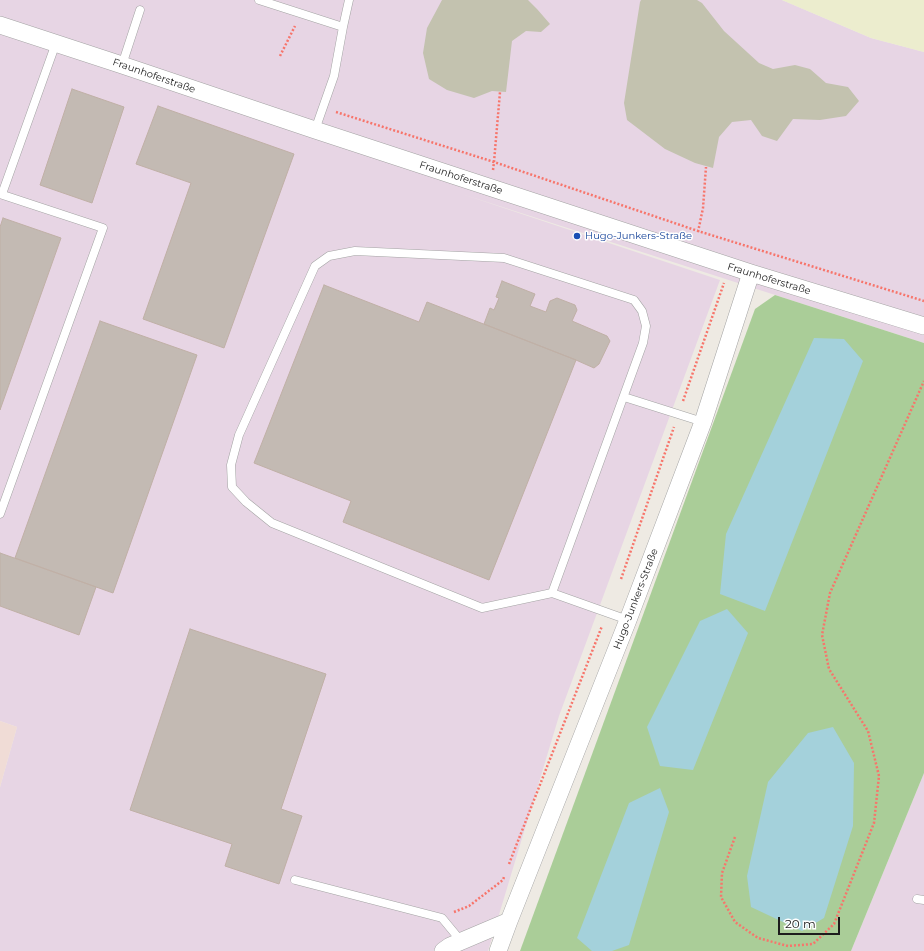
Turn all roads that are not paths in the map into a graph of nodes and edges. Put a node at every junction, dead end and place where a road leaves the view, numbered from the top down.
1 (259, 0) edge
2 (349, 0) edge
3 (140, 10) dead end
4 (0, 26) edge
5 (343, 27) junction
6 (56, 43) junction
7 (122, 65) junction
8 (315, 130) junction
9 (1, 194) edge
10 (751, 273) junction
11 (924, 326) edge
12 (624, 397) junction
13 (703, 422) junction
14 (0, 514) edge
15 (552, 593) junction
16 (628, 620) junction
17 (295, 880) dead end
18 (509, 921) junction
19 (461, 941) junction
20 (442, 951) edge
21 (498, 951) edge

1 - 5 lane
2 - 5 lane
3 - 7 lane
4 - 6 street, Fraunhoferstraße
5 - 8 lane
6 - 7 street, Fraunhoferstraße
6 - 9 lane
7 - 8 street, Fraunhoferstraße
8 - 10 street, Fraunhoferstraße
9 - 14 lane
10 - 11 street, Fraunhoferstraße
10 - 13 street, Hugo-Junkers-Straße
12 - 13 lane
12 - 15 lane
12 - 15 lane
13 - 16 street, Hugo-Junkers-Straße
15 - 16 lane
16 - 18 street, Hugo-Junkers-Straße
17 - 19 lane
18 - 19 street
18 - 21 street, Hugo-Junkers-Straße
19 - 20 street

